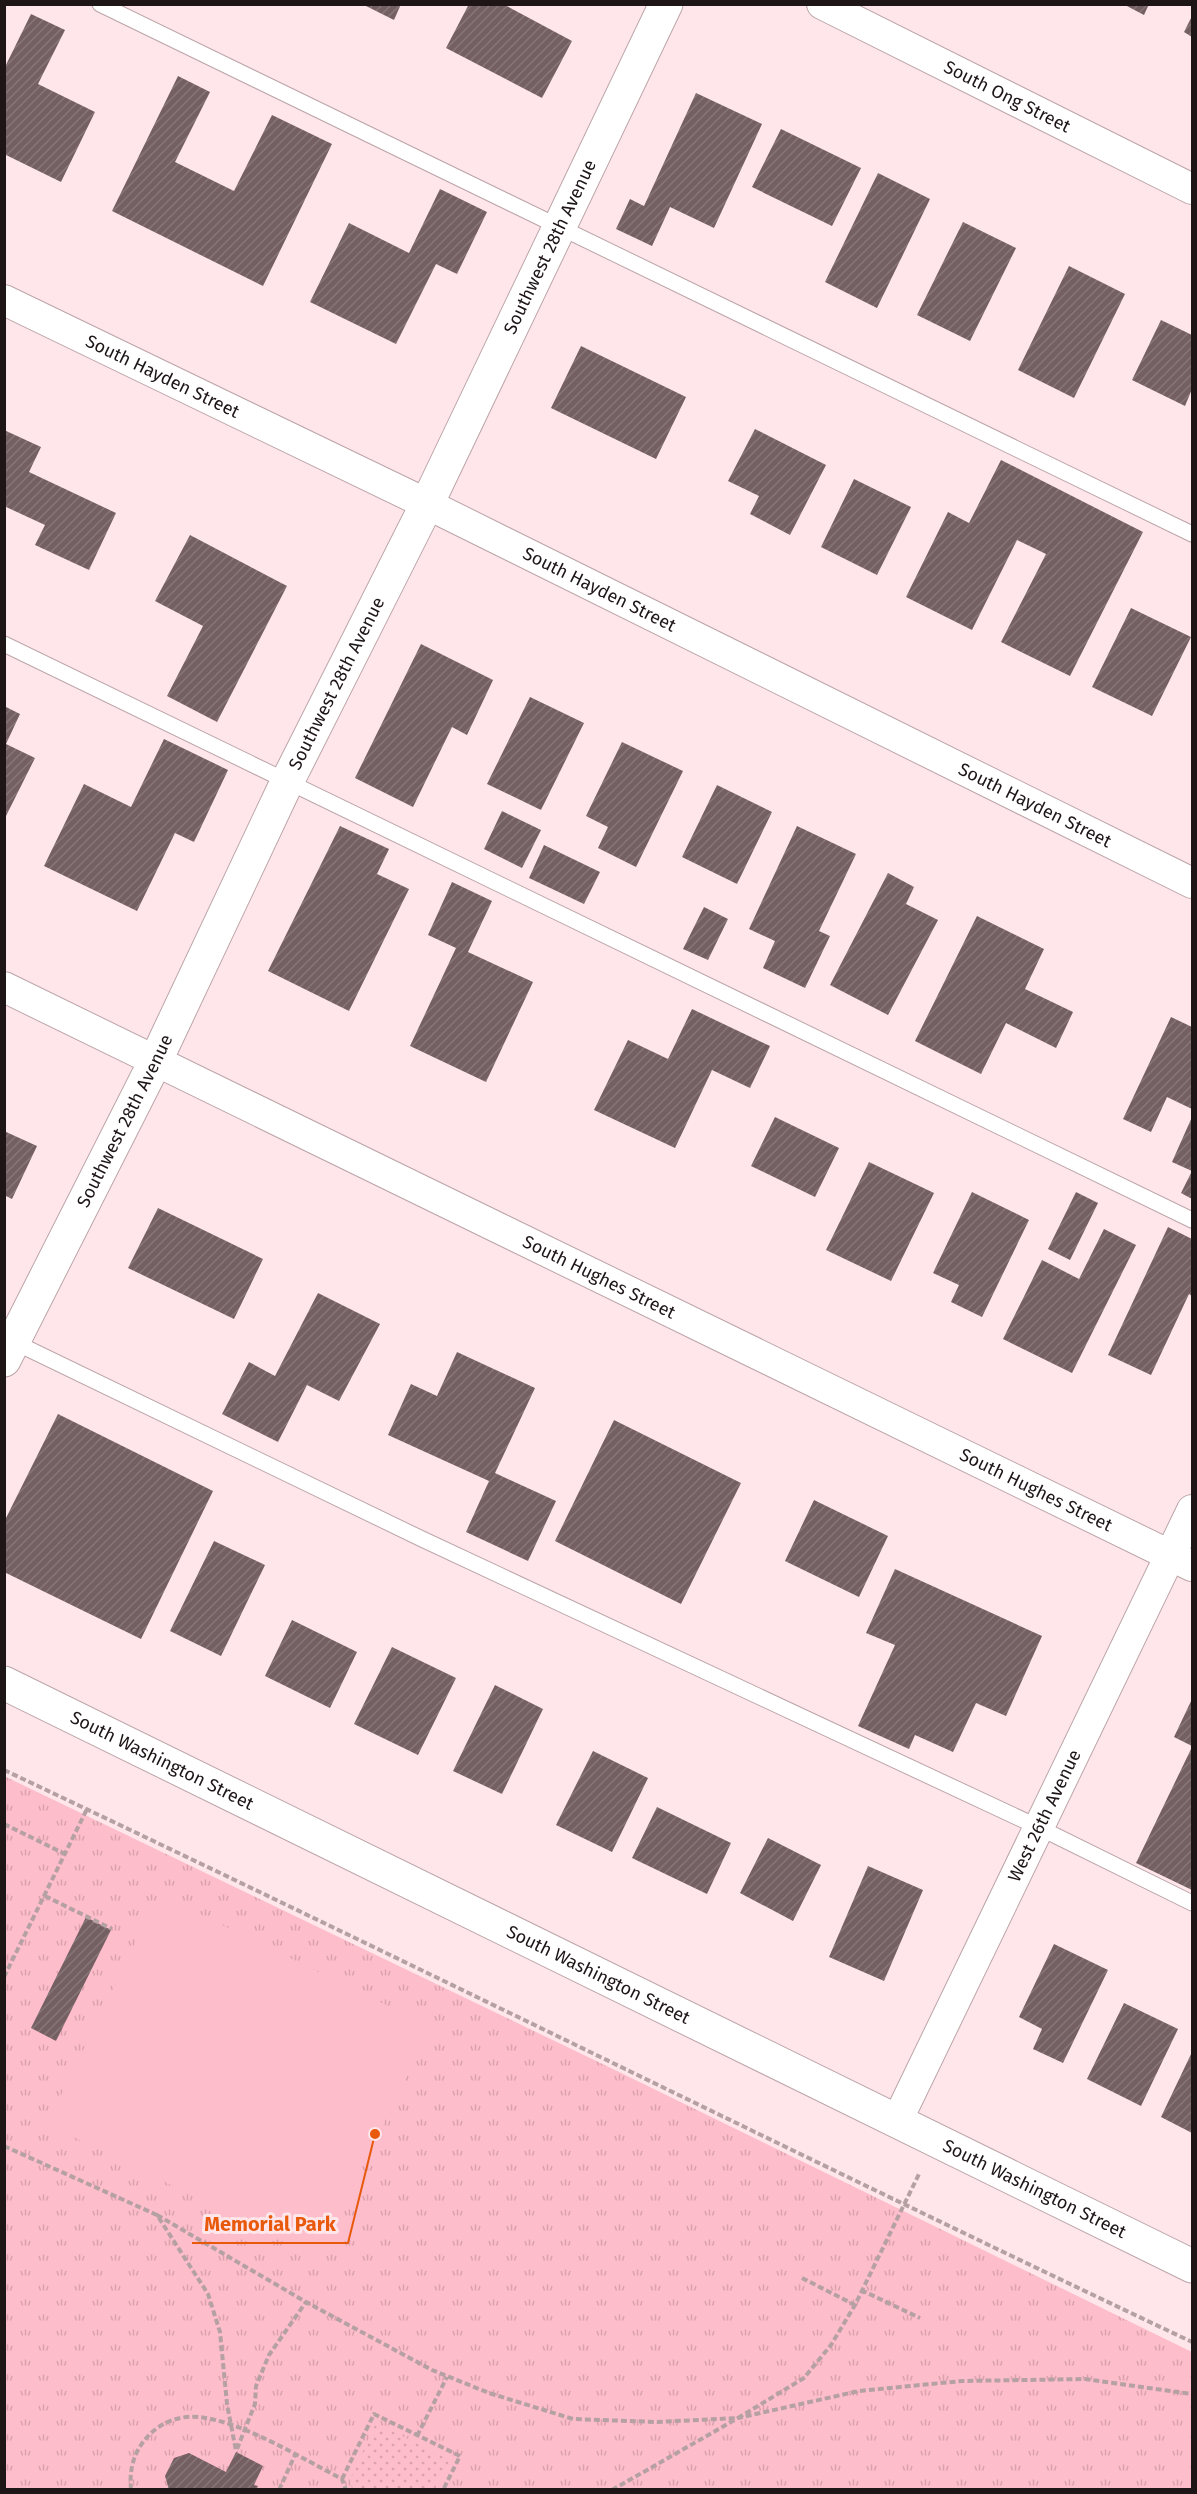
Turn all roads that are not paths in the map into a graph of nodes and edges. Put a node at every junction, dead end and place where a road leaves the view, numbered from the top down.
1 (100, 4) edge
2 (666, 4) edge
3 (822, 4) edge
4 (1192, 189) edge
5 (560, 228) junction
6 (4, 300) edge
7 (427, 504) junction
8 (1192, 534) edge
9 (4, 644) edge
10 (287, 782) junction
11 (1192, 883) edge
12 (4, 987) edge
13 (155, 1062) junction
14 (1192, 1220) edge
15 (7, 1346) edge
16 (1192, 1510) edge
17 (1181, 1560) edge
18 (4, 1683) edge
19 (1038, 1827) junction
20 (1192, 1903) edge
21 (897, 2121) junction
22 (1192, 2266) edge

1 - 5 lane
2 - 5 main road, Southwest 28th Avenue
3 - 4 street, South Ong Street
5 - 7 main road, Southwest 28th Avenue
5 - 8 lane
6 - 7 street, South Hayden Street
7 - 10 main road, Southwest 28th Avenue
7 - 11 street, South Hayden Street
9 - 10 lane
10 - 13 main road, Southwest 28th Avenue
10 - 14 lane
12 - 13 street, South Hughes Street
13 - 15 main road, Southwest 28th Avenue
13 - 17 street, South Hughes Street
15 - 19 lane
16 - 17 street, West 26th Avenue
17 - 19 street, West 26th Avenue
18 - 21 main road, South Washington Street
19 - 20 lane
19 - 21 street, West 26th Avenue
21 - 22 main road, South Washington Street

